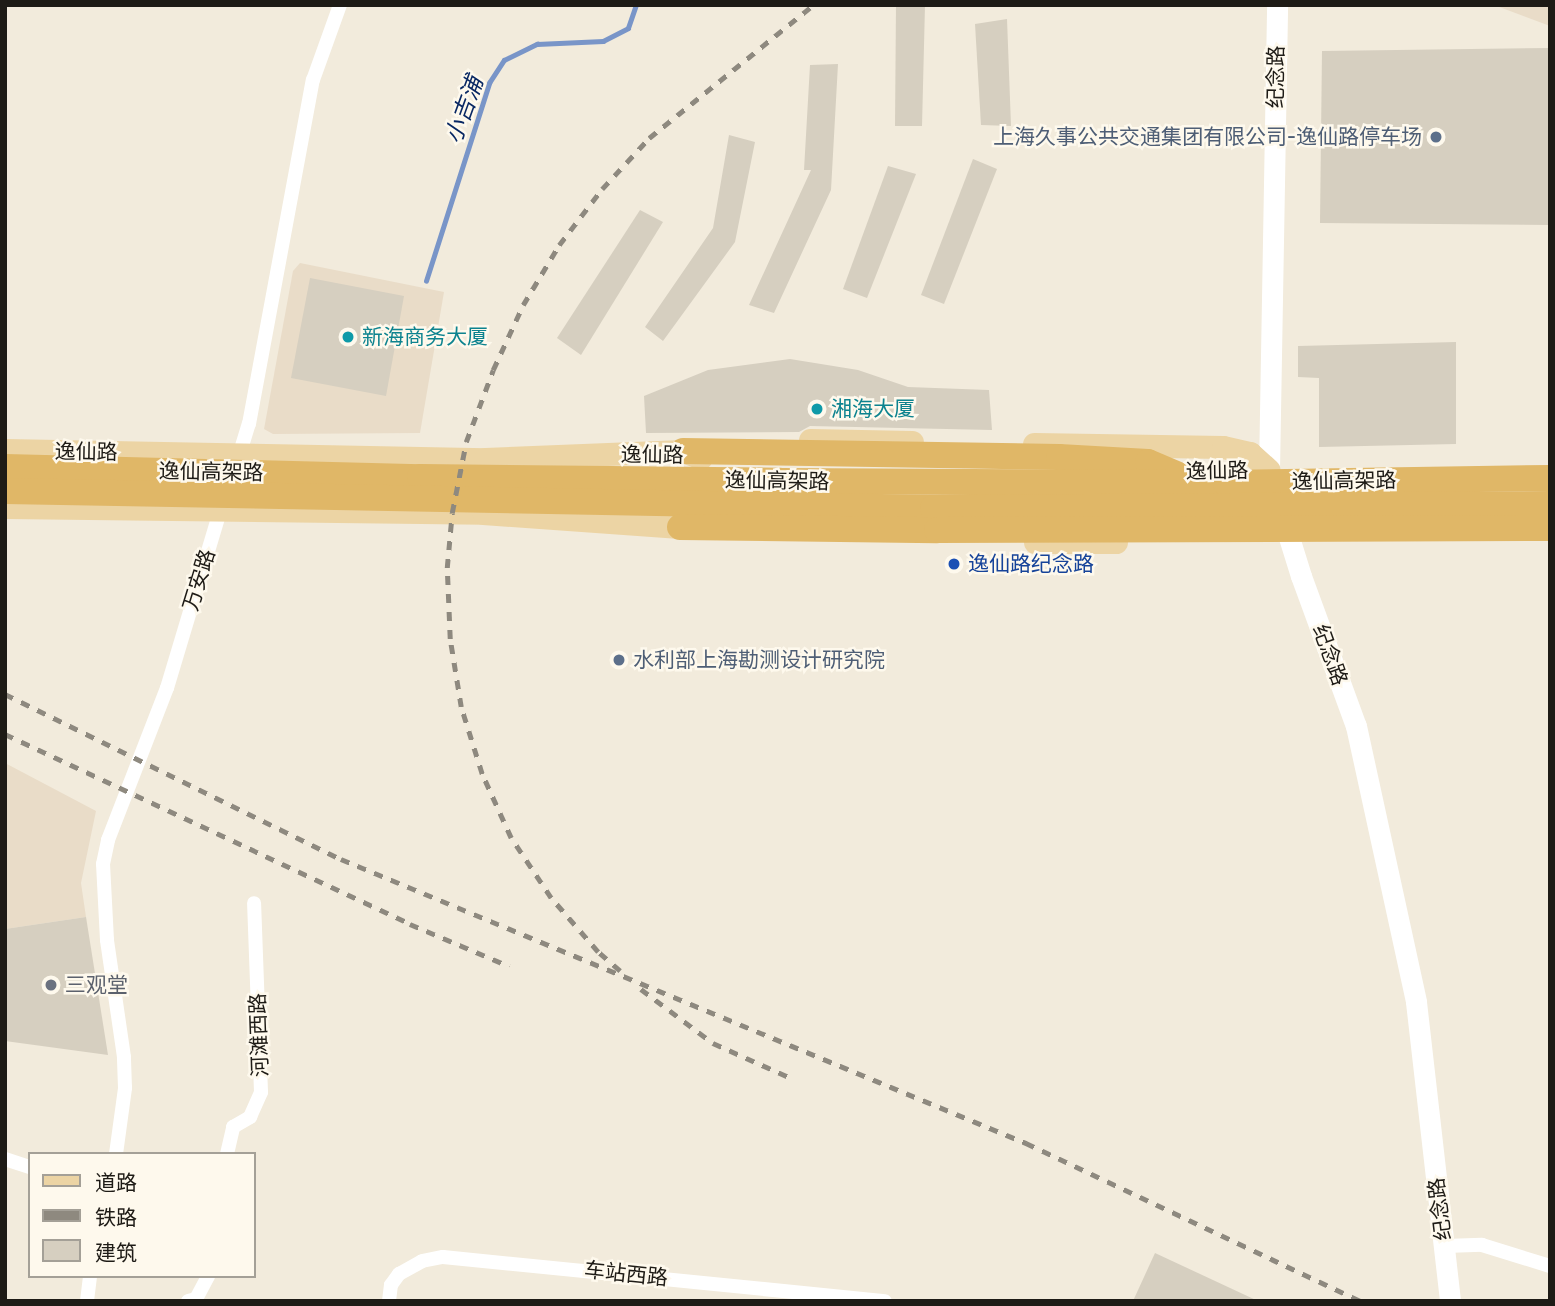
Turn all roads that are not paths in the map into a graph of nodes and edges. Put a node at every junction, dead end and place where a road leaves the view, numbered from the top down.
1 (340, 5) edge
2 (1277, 5) edge
3 (5, 450) edge
4 (683, 451) junction
5 (240, 455) junction
6 (485, 459) junction
7 (5, 467) edge
8 (1269, 470) junction
9 (1550, 476) edge
10 (1197, 483) junction
11 (5, 491) edge
12 (1550, 504) edge
13 (5, 507) edge
14 (1260, 508) junction
15 (220, 511) junction
16 (483, 513) junction
17 (1550, 521) edge
18 (1285, 524) junction
19 (680, 527) junction
20 (1384, 528) junction
21 (1550, 528) edge
22 (1451, 529) junction
23 (254, 903) dead end
24 (116, 1152) edge
25 (227, 1152) edge
26 (5, 1159) edge
27 (28, 1166) edge
28 (1445, 1246) junction
29 (1550, 1266) edge
30 (90, 1278) edge
31 (207, 1278) edge
32 (87, 1301) edge
33 (188, 1301) edge
34 (389, 1301) edge
35 (885, 1301) edge
36 (1450, 1301) edge

1 - 5 street, 万安路
2 - 8 street, 纪念路
3 - 5 main road, 逸仙路
4 - 6 main road, 逸仙路
4 - 8 main road, 逸仙路
4 - 10 highway
5 - 6 main road, 逸仙路
5 - 15 street, 万安路
6 - 16 main road
7 - 10 highway, 逸仙高架路
8 - 9 main road, 逸仙路
8 - 18 street, 纪念路
9 - 10 highway, 逸仙高架路
11 - 14 highway, 逸仙高架路
12 - 14 highway, 逸仙高架路
13 - 15 main road
14 - 20 highway
15 - 16 main road
15 - 24 street, 万安路
16 - 19 main road
17 - 18 main road
17 - 22 highway
18 - 19 main road
18 - 28 street, 纪念路
19 - 20 highway
20 - 22 highway
21 - 22 highway
23 - 25 street, 河滩西路
26 - 27 street
28 - 29 street
28 - 36 street, 纪念路
30 - 32 street
31 - 33 street
34 - 35 street, 车站西路

